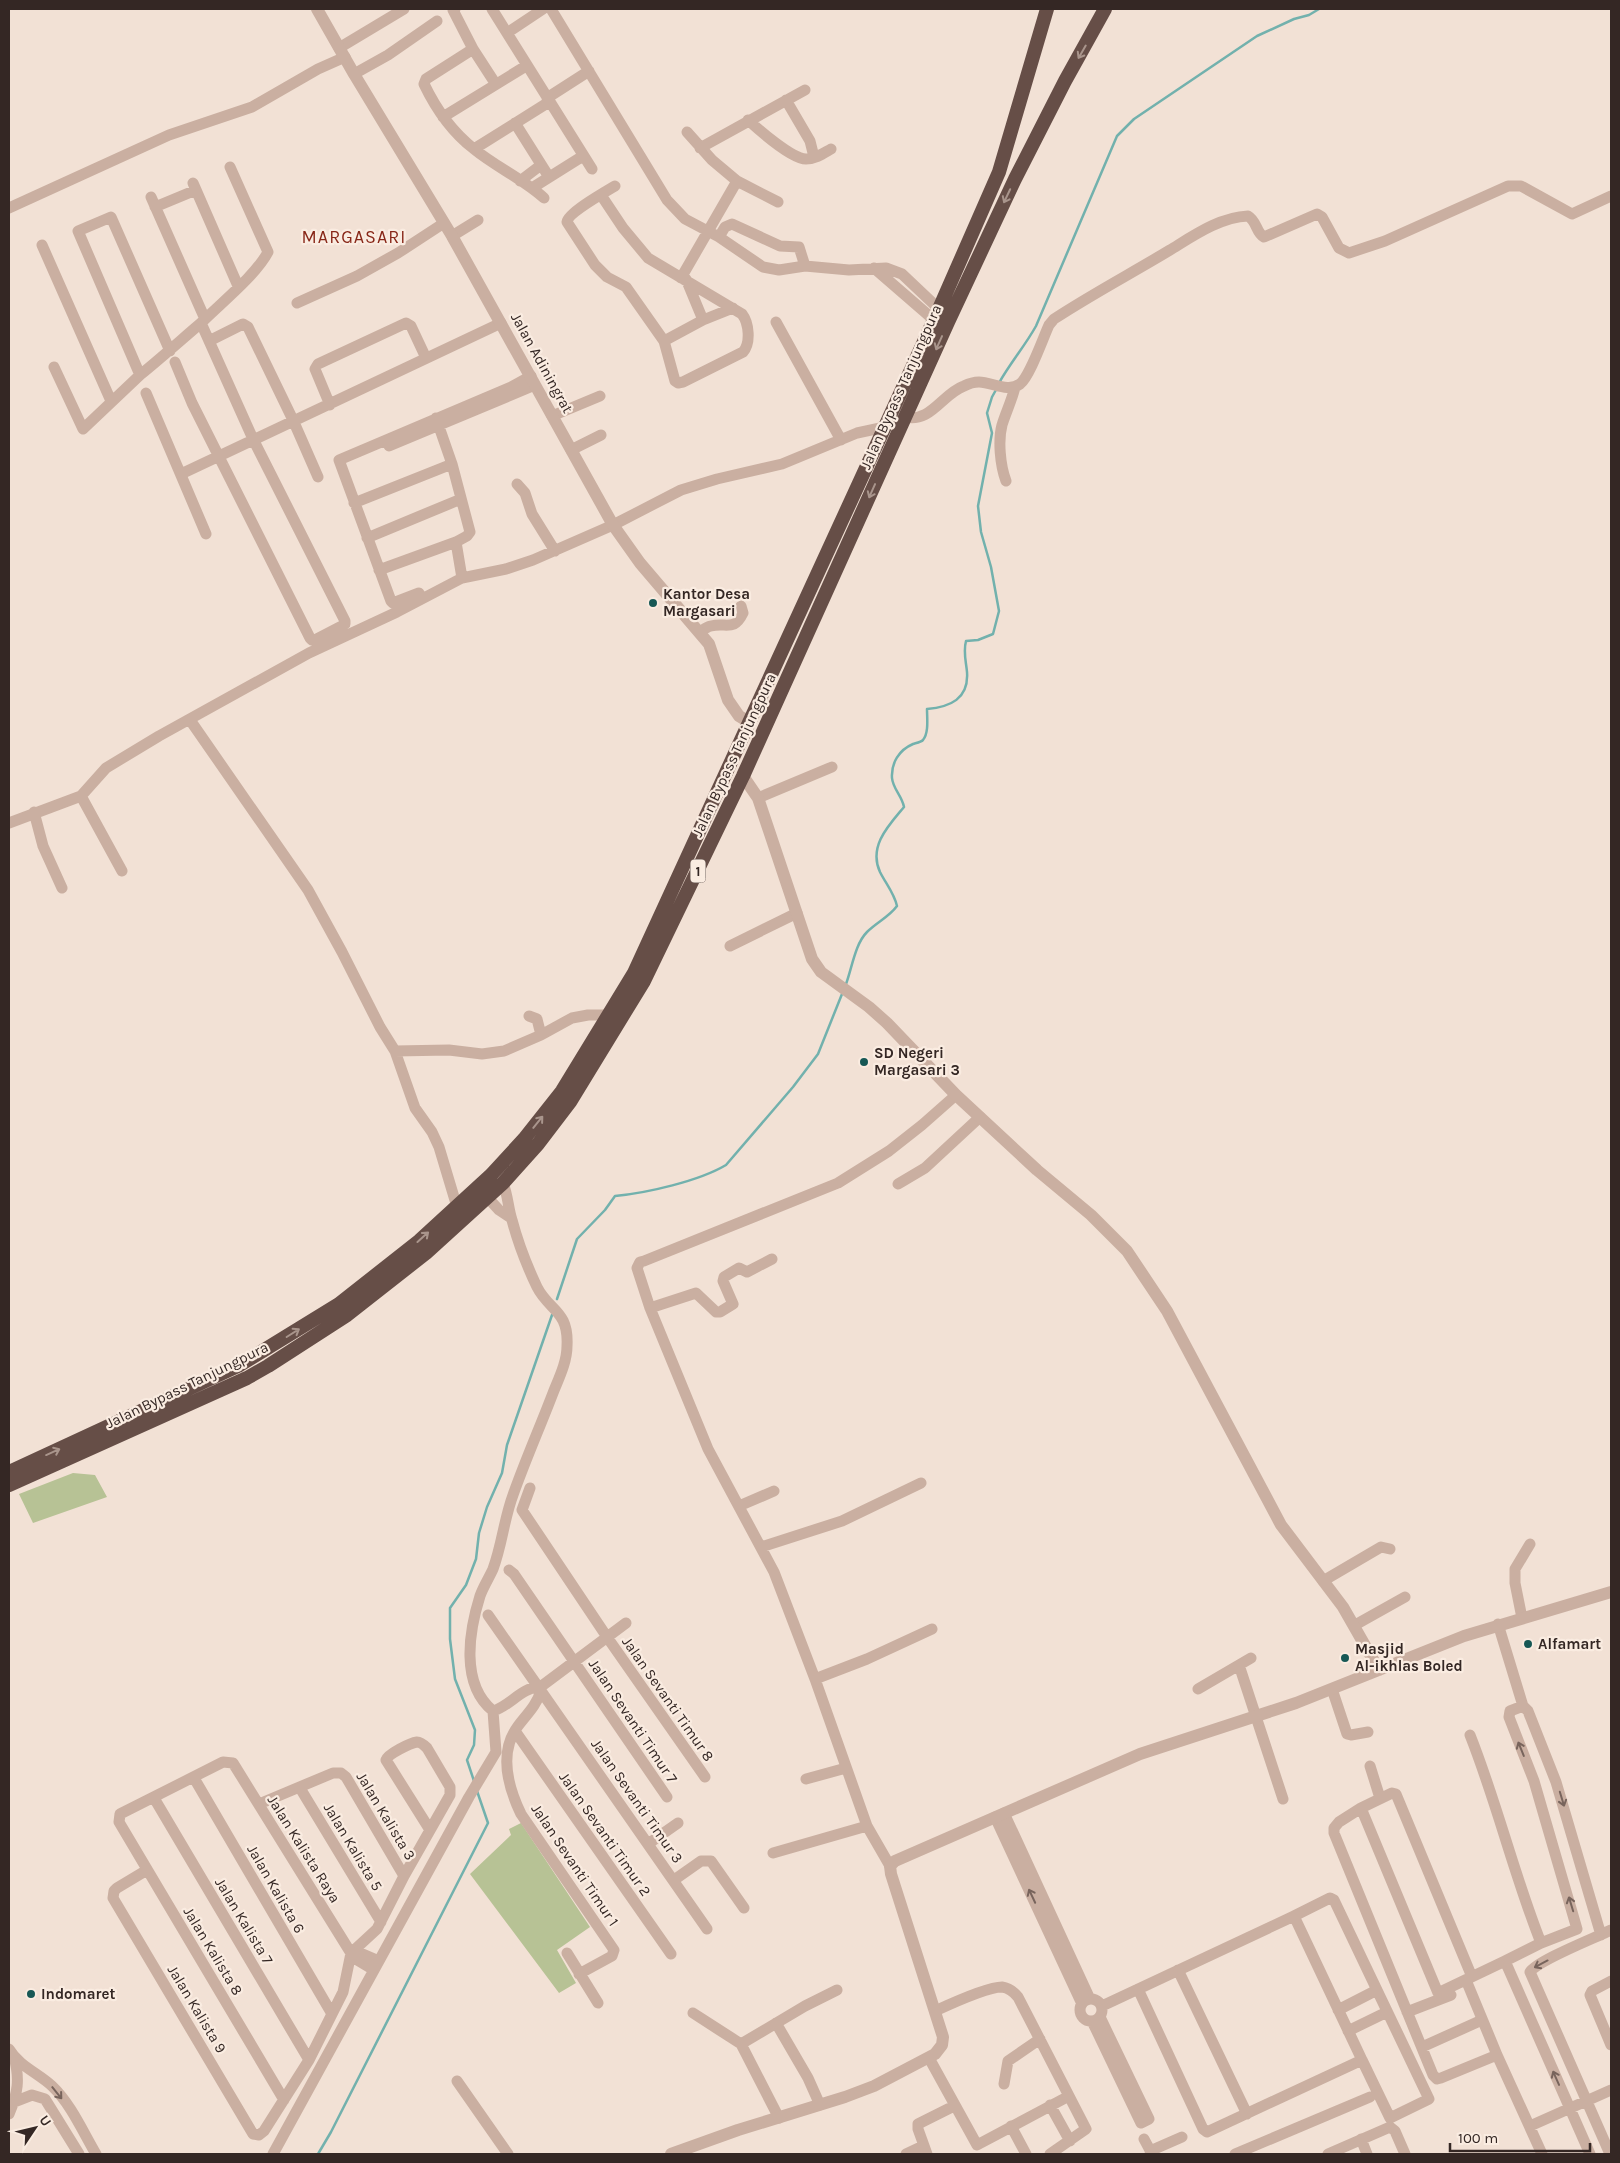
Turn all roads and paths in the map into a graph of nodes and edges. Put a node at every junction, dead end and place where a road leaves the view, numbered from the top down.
1 (317, 9) edge
2 (404, 9) edge
3 (455, 9) edge
4 (492, 9) edge
5 (543, 9) edge
6 (551, 9) edge
7 (1047, 9) edge
8 (1105, 9) edge
9 (437, 21) dead end
10 (507, 33) junction
11 (473, 49) junction
12 (342, 53) junction
13 (526, 66) junction
14 (589, 71) junction
15 (354, 74) junction
16 (495, 84) junction
17 (805, 90) dead end
18 (548, 100) junction
19 (786, 100) junction
20 (443, 117) junction
21 (748, 120) junction
22 (515, 123) junction
23 (687, 132) dead end
24 (700, 148) junction
25 (474, 149) junction
26 (832, 149) dead end
27 (583, 156) junction
28 (814, 157) junction
29 (541, 164) junction
30 (230, 167) dead end
31 (592, 169) dead end
32 (549, 177) junction
33 (520, 181) junction
34 (737, 181) junction
35 (615, 186) dead end
36 (532, 188) junction
37 (600, 195) junction
38 (1611, 196) edge
39 (544, 198) dead end
40 (778, 202) dead end
41 (9, 208) edge
42 (478, 220) dead end
43 (444, 223) junction
44 (714, 234) junction
45 (452, 236) junction
46 (42, 245) dead end
47 (805, 266) junction
48 (684, 278) junction
49 (238, 286) junction
50 (297, 303) dead end
51 (733, 308) junction
52 (936, 314) junction
53 (703, 320) junction
54 (203, 321) junction
55 (776, 322) dead end
56 (501, 323) junction
57 (210, 341) junction
58 (664, 341) junction
59 (170, 351) junction
60 (426, 358) junction
61 (175, 362) dead end
62 (54, 367) dead end
63 (140, 375) junction
64 (533, 380) junction
65 (1012, 387) junction
66 (146, 393) dead end
67 (600, 396) dead end
68 (111, 401) junction
69 (330, 405) junction
70 (552, 416) junction
71 (905, 418) junction
72 (293, 420) junction
73 (437, 422) junction
74 (885, 426) junction
75 (601, 435) dead end
76 (254, 439) junction
77 (841, 440) junction
78 (571, 450) junction
79 (218, 456) junction
80 (452, 464) junction
81 (181, 474) junction
82 (318, 477) dead end
83 (1006, 480) dead end
84 (517, 484) dead end
85 (461, 499) junction
86 (354, 503) junction
87 (614, 525) junction
88 (206, 534) dead end
89 (367, 538) junction
90 (456, 542) junction
91 (555, 551) junction
92 (379, 570) junction
93 (462, 576) junction
94 (740, 606) dead end
95 (700, 631) junction
96 (190, 720) junction
97 (749, 722) junction
98 (832, 767) dead end
99 (744, 776) junction
100 (80, 796) junction
101 (758, 798) junction
102 (34, 812) junction
103 (9, 823) edge
104 (122, 871) dead end
105 (62, 888) dead end
106 (797, 913) junction
107 (730, 946) dead end
108 (609, 1015) junction
109 (529, 1016) dead end
110 (541, 1035) junction
111 (395, 1051) junction
112 (956, 1095) junction
113 (980, 1117) junction
114 (503, 1183) junction
115 (898, 1184) dead end
116 (488, 1198) junction
117 (457, 1207) junction
118 (511, 1218) junction
119 (772, 1260) dead end
120 (650, 1308) junction
121 (9, 1472) edge
122 (921, 1483) dead end
123 (9, 1485) edge
124 (530, 1488) dead end
125 (774, 1491) dead end
126 (739, 1506) junction
127 (1530, 1544) dead end
128 (761, 1547) junction
129 (1390, 1549) dead end
130 (509, 1570) dead end
131 (1323, 1581) junction
132 (1611, 1592) edge
133 (1405, 1597) dead end
134 (488, 1614) dead end
135 (1522, 1618) junction
136 (626, 1623) dead end
137 (1498, 1624) junction
138 (1355, 1625) junction
139 (932, 1629) dead end
140 (607, 1637) junction
141 (1251, 1658) dead end
142 (574, 1662) junction
143 (1239, 1665) junction
144 (1379, 1670) junction
145 (815, 1679) junction
146 (1198, 1689) dead end
147 (1332, 1689) junction
148 (540, 1690) junction
149 (1523, 1706) junction
150 (493, 1710) junction
151 (1257, 1716) junction
152 (515, 1732) junction
153 (1368, 1732) dead end
154 (1470, 1735) dead end
155 (1370, 1766) dead end
156 (846, 1768) junction
157 (705, 1777) dead end
158 (194, 1778) junction
159 (806, 1780) dead end
160 (300, 1788) junction
161 (667, 1797) dead end
162 (154, 1798) junction
163 (1380, 1798) junction
164 (1283, 1799) dead end
165 (259, 1804) junction
166 (1361, 1808) junction
167 (1000, 1815) junction
168 (678, 1823) dead end
169 (867, 1826) junction
170 (430, 1830) junction
171 (648, 1844) junction
172 (773, 1853) dead end
173 (890, 1866) junction
174 (146, 1870) junction
175 (404, 1876) junction
176 (674, 1880) junction
177 (744, 1908) dead end
178 (1294, 1916) junction
179 (381, 1922) junction
180 (707, 1929) dead end
181 (1577, 1929) junction
182 (1606, 1933) edge
183 (1541, 1943) junction
184 (1583, 1943) junction
185 (351, 1952) junction
186 (567, 1953) dead end
187 (670, 1954) dead end
188 (1505, 1961) junction
189 (376, 1965) junction
190 (1178, 1970) junction
191 (579, 1974) junction
192 (1611, 1981) edge
193 (1469, 1982) junction
194 (1138, 1988) junction
195 (837, 1990) dead end
196 (1377, 1990) junction
197 (1439, 1996) junction
198 (1086, 2002) junction
199 (598, 2003) dead end
200 (1338, 2010) junction
201 (935, 2011) junction
202 (1387, 2012) junction
203 (1407, 2012) junction
204 (693, 2013) dead end
205 (332, 2014) junction
206 (1098, 2015) junction
207 (1482, 2020) junction
208 (776, 2023) junction
209 (1348, 2031) junction
210 (1040, 2039) junction
211 (741, 2044) junction
212 (1611, 2045) edge
213 (1422, 2046) junction
214 (11, 2053) edge
215 (1497, 2055) junction
216 (929, 2058) junction
217 (309, 2060) junction
218 (1362, 2060) junction
219 (34, 2073) junction
220 (457, 2081) dead end
221 (1004, 2084) dead end
222 (1611, 2090) edge
223 (32, 2095) junction
224 (1069, 2096) junction
225 (1370, 2097) dead end
226 (1611, 2098) edge
227 (284, 2100) junction
228 (14, 2102) junction
229 (1588, 2104) junction
230 (820, 2105) junction
231 (954, 2106) junction
232 (1050, 2106) junction
233 (1571, 2112) junction
234 (9, 2114) edge
235 (1247, 2114) junction
236 (778, 2118) junction
237 (1010, 2126) junction
238 (1531, 2128) junction
239 (1182, 2137) dead end
240 (1144, 2139) dead end
241 (1361, 2140) junction
242 (1070, 2141) junction
243 (925, 2150) edge
244 (980, 2150) edge
245 (1151, 2153) edge
246 (79, 2154) edge
247 (96, 2154) edge
248 (273, 2154) edge
249 (508, 2154) edge
250 (671, 2154) edge
251 (906, 2154) edge
252 (1026, 2154) edge
253 (1050, 2154) edge
254 (1235, 2154) edge
255 (1328, 2154) edge
256 (1367, 2154) edge
257 (1406, 2154) edge
258 (1542, 2154) edge
259 (1590, 2154) edge
260 (1610, 2154) edge

1 - 12 street, Jalan Adiningrat
2 - 12 street
3 - 11 street
4 - 10 street
5 - 10 street
6 - 14 street
7 - 52 highway, Jalan Bypass Tanjungpura / 1
8 -> 71 highway, Jalan Bypass Tanjungpura / 1
9 - 15 street
10 - 13 street
11 - 16 street
11 - 20 street
12 - 15 street, Jalan Adiningrat
12 - 41 street
13 - 16 street
13 - 18 street
14 - 18 street
14 - 44 street
15 - 43 street, Jalan Adiningrat
16 - 20 street
17 - 19 street
18 - 22 street
18 - 27 street
19 - 21 street
19 - 28 street
20 - 25 street
21 - 24 street
21 - 28 street
22 - 25 street
22 - 29 street
23 - 24 street
24 - 34 street
25 - 33 street
26 - 28 street
27 - 31 street
27 - 32 street
29 - 32 street
29 - 33 street
30 - 49 street
32 - 36 street
33 - 36 street
34 - 40 street
34 - 44 street
35 - 37 street
36 - 39 street
37 - 48 street
37 - 58 street
38 - 65 street
42 - 45 street
43 - 45 street, Jalan Adiningrat
43 - 50 street
44 - 47 street
44 - 47 street
44 - 48 street
45 - 56 street, Jalan Adiningrat
46 - 68 street
47 - 52 street
48 - 51 street
48 - 53 street
49 - 54 street
49 - 54 street
51 - 53 street
51 - 58 street
52 - 74 highway, Jalan Bypass Tanjungpura / 1
53 - 58 street
54 - 57 street
54 - 59 street
55 - 77 street
56 - 60 street
56 - 64 street, Jalan Adiningrat
57 - 72 street
57 - 76 street
59 - 63 street
59 - 63 street
60 - 69 street
60 - 69 street
61 - 79 street
62 - 68 street
63 - 68 street
64 - 70 street, Jalan Adiningrat
64 - 73 street
65 - 71 street
65 - 83 street
66 - 81 street
67 - 70 street
69 - 72 street
70 - 78 street, Jalan Adiningrat
71 -> 99 highway, Jalan Bypass Tanjungpura / 1
72 - 76 street
72 - 82 street
73 - 80 street
73 - 86 street
74 - 77 street
74 - 97 highway, Jalan Bypass Tanjungpura / 1
75 - 78 street
76 - 79 street
76 - 79 street
77 - 87 street
78 - 87 street, Jalan Adiningrat
79 - 81 street
80 - 85 street
80 - 86 street
81 - 88 street
84 - 91 street
85 - 89 street
85 - 90 street
86 - 89 street
87 - 91 street
87 - 95 street, Jalan Adiningrat
89 - 92 street
90 - 92 street
90 - 93 street
91 - 93 street
92 - 93 street
93 - 96 street
94 - 95 street
95 - 97 street, Jalan Adiningrat
96 - 100 street
96 - 111 street
97 - 108 highway, Jalan Bypass Tanjungpura / 1
98 - 101 street
99 - 101 street
99 - 114 highway, Jalan Bypass Tanjungpura / 1
100 - 102 street
100 - 104 street
101 - 106 street
102 - 103 street
102 - 105 street
106 - 107 street
106 - 112 street
108 - 110 street
117 -> 108 highway, Jalan Bypass Tanjungpura / 1
109 - 110 street
110 - 111 street
111 - 117 street
112 - 113 street
112 - 120 street
113 - 115 street
113 - 131 street
114 - 116 highway, Jalan Bypass Tanjungpura / 1
114 - 118 street
116 - 118 street
116 - 123 highway, Jalan Bypass Tanjungpura / 1
121 -> 117 highway, Jalan Bypass Tanjungpura / 1
118 - 150 street
119 - 120 street
120 - 126 street
122 - 128 street
124 - 140 street, Jalan Sevanti Timur 8
125 - 126 street
126 - 128 street
127 - 135 street
128 - 145 street
129 - 131 street
130 - 142 street, Jalan Sevanti Timur 7
131 - 138 street
132 - 135 street
133 - 138 street
134 - 148 street, Jalan Sevanti Timur 3
135 - 137 street
136 - 140 street
137 - 144 street
137 - 149 street
138 - 144 street
139 - 145 street
140 - 142 street
140 - 157 street, Jalan Sevanti Timur 8
141 - 143 street
142 - 148 street
142 - 161 street, Jalan Sevanti Timur 7
143 - 146 street
143 - 151 street
144 - 147 street
145 - 156 street
147 - 151 street
147 - 153 street
148 - 150 street
148 - 152 street
148 - 171 street, Jalan Sevanti Timur 3
181 -> 149 street
149 -> 182 street
150 - 189 street
151 - 164 street
151 - 167 street
152 - 187 street, Jalan Sevanti Timur 2
152 - 191 street, Jalan Sevanti Timur 1
154 - 183 street
155 - 163 street
156 - 159 street
156 - 169 street
158 - 162 street
158 - 165 street, Jalan Kalista Raya
158 - 205 street, Jalan Kalista 6
160 - 165 street
160 - 175 street, Jalan Kalista 3
160 - 179 street, Jalan Kalista 5
162 - 174 street, Jalan Kalista 8
162 - 217 street, Jalan Kalista 7
163 - 166 street
163 - 193 street
165 - 185 street, Jalan Kalista Raya
166 - 197 street
166 - 203 street
167 - 173 street
167 - 198 street
168 - 171 street
169 - 172 street
169 - 173 street
170 - 170 street
170 - 175 street
171 - 176 street, Jalan Sevanti Timur 3
173 - 201 street
174 - 227 street, Jalan Kalista 8
174 - 227 street, Jalan Kalista 9
175 - 179 street
176 - 177 street
176 - 180 street, Jalan Sevanti Timur 3
178 - 190 street
178 - 196 street
178 - 200 street
179 - 185 street
181 - 183 street
181 - 184 street
182 - 184 street
183 - 188 street
184 -> 229 street
185 - 189 street
185 - 205 street
186 - 191 street
188 - 193 street
233 -> 188 street
189 - 248 street
190 - 194 street
190 - 235 street
191 - 199 street
192 - 212 street
193 - 197 street
193 - 207 street
194 - 206 street
194 - 235 street
195 - 208 street
196 - 200 street
196 - 202 street
197 - 203 street
198 - 206 street
198 - 206 street
200 - 209 street
201 - 210 street
201 - 216 street
202 - 209 street
202 - 218 street
203 - 213 street
204 - 211 street
205 - 217 street
206 - 206 street
207 - 213 street
207 - 215 street
208 - 211 street
208 - 230 street
209 - 218 street
210 - 221 street
210 - 224 street
211 - 236 street
213 - 215 street
214 - 219 street
214 - 228 street
215 - 238 street
216 - 230 street
216 - 231 street
217 - 227 street
218 - 235 street
219 - 223 street
219 -> 247 street
220 - 249 street
222 - 229 street
223 - 228 street
223 - 246 street
224 - 232 street
224 - 242 street
225 - 254 street
226 - 229 street
228 - 234 street
229 - 233 street
229 - 260 street
230 - 236 street
231 - 243 street
231 - 244 street
232 - 237 street
232 - 242 street
233 - 238 street
233 - 259 street
236 - 250 street
237 - 244 street
237 - 252 street
238 - 258 street
239 - 245 street
240 - 245 street
241 - 255 street
241 - 256 street
241 - 257 street
242 - 253 street
243 - 251 street

